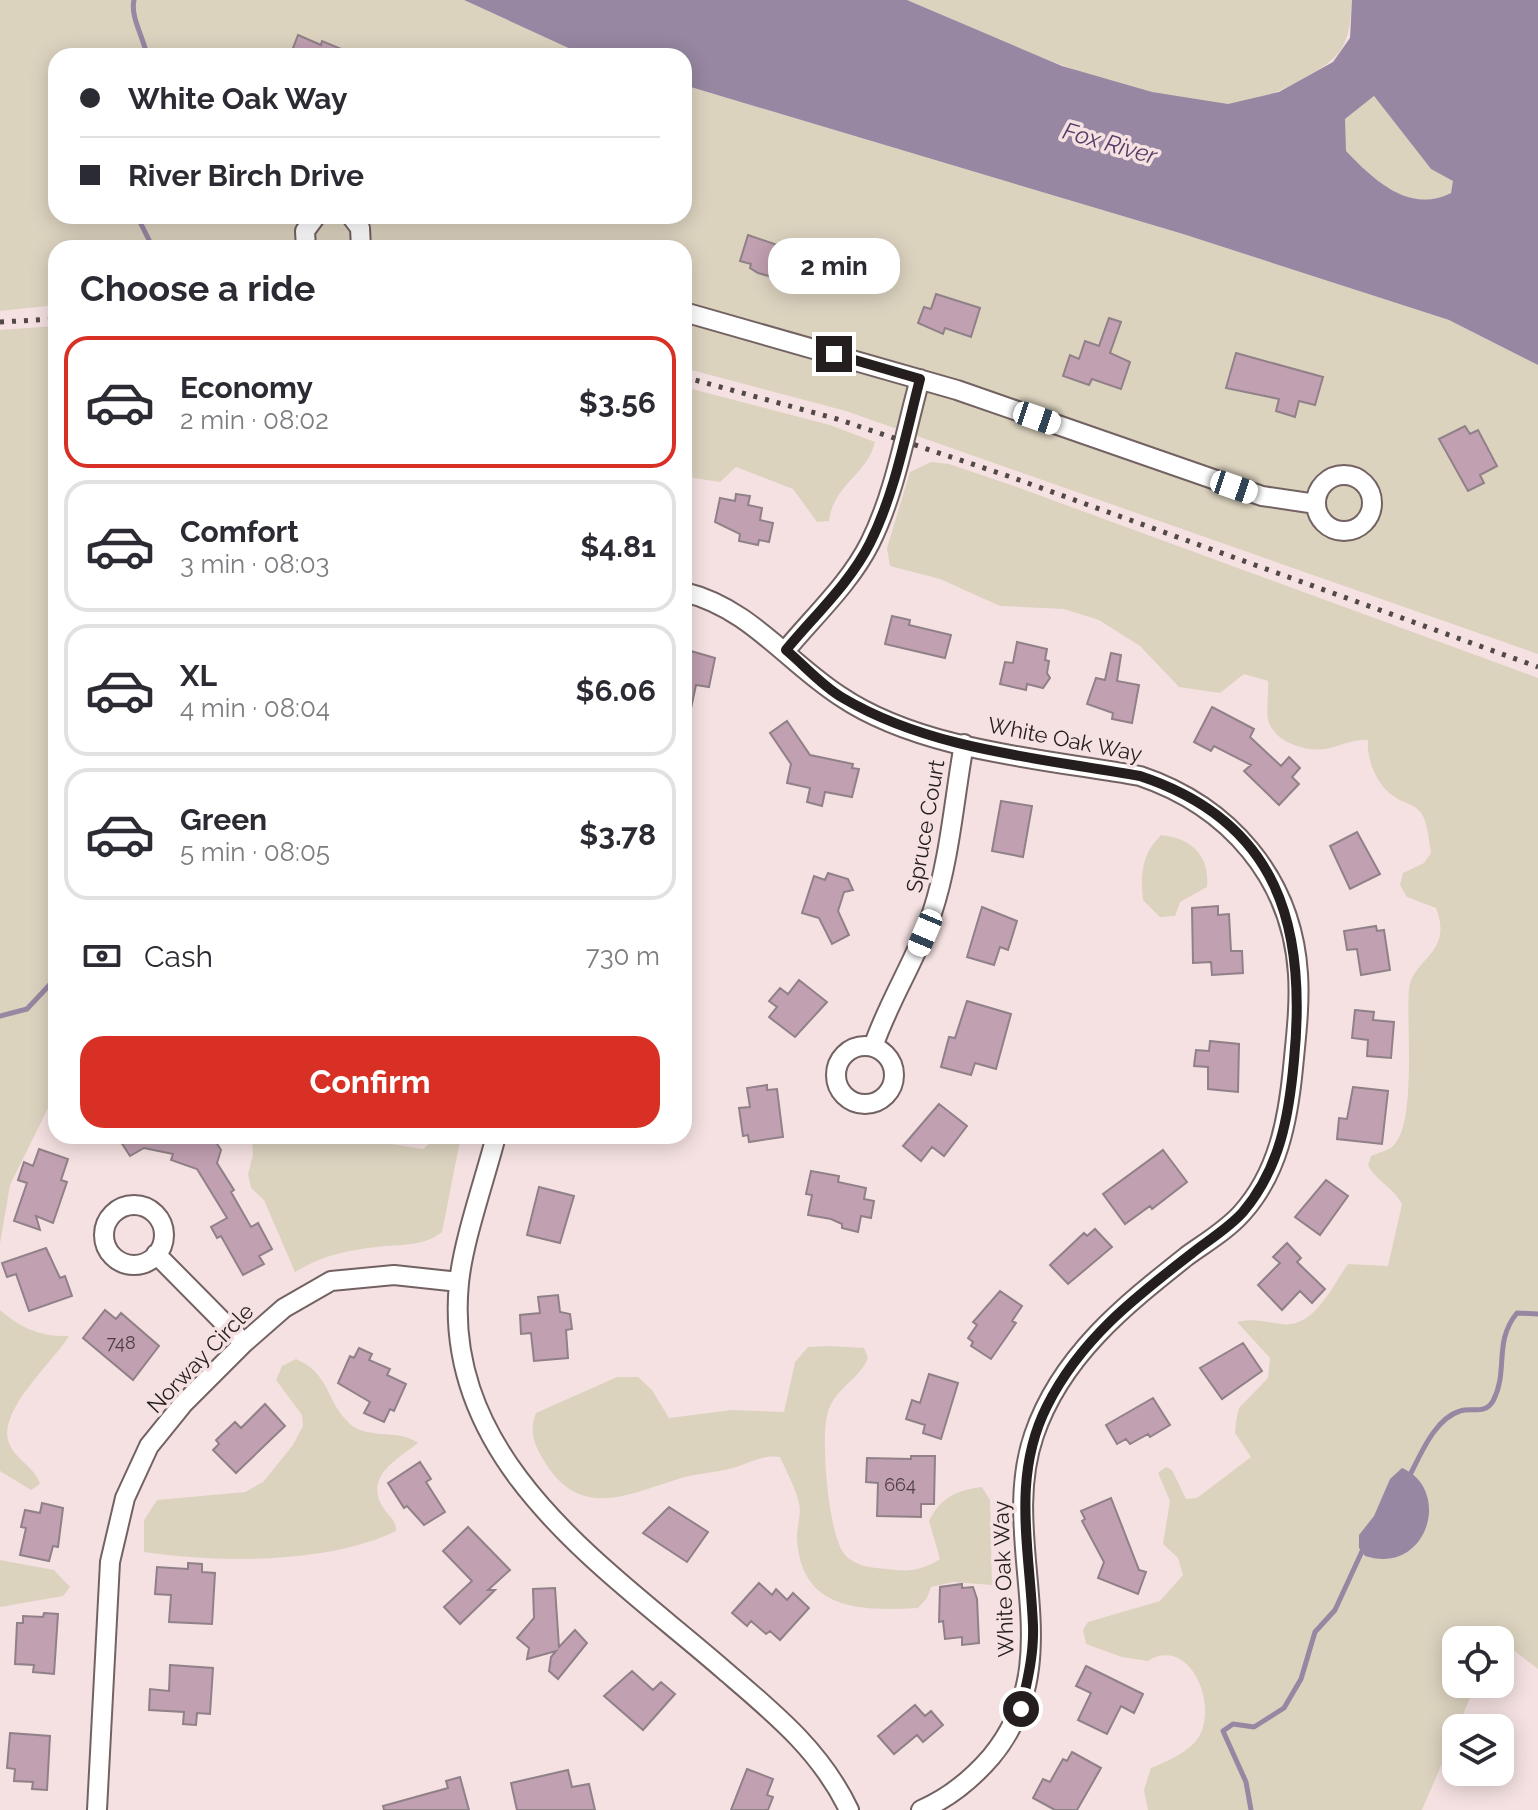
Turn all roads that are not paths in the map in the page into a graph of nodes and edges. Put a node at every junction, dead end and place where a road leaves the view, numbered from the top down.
1 (692, 314) edge
2 (920, 379) junction
3 (1316, 504) dead end
4 (692, 595) edge
5 (786, 650) junction
6 (964, 744) junction
7 (873, 1047) dead end
8 (494, 1144) edge
9 (156, 1254) dead end
10 (459, 1282) junction
11 (244, 1343) junction
12 (97, 1810) edge
13 (849, 1810) edge
14 (921, 1810) edge

1 - 2 street
2 - 3 street
2 - 5 street
4 - 5 street, White Oak Way
5 - 6 street, White Oak Way
6 - 7 street, Spruce Court
6 - 14 street, White Oak Way
8 - 10 street
9 - 11 street
10 - 11 street, Norway Circle
10 - 13 street
11 - 12 street, Norway Circle

